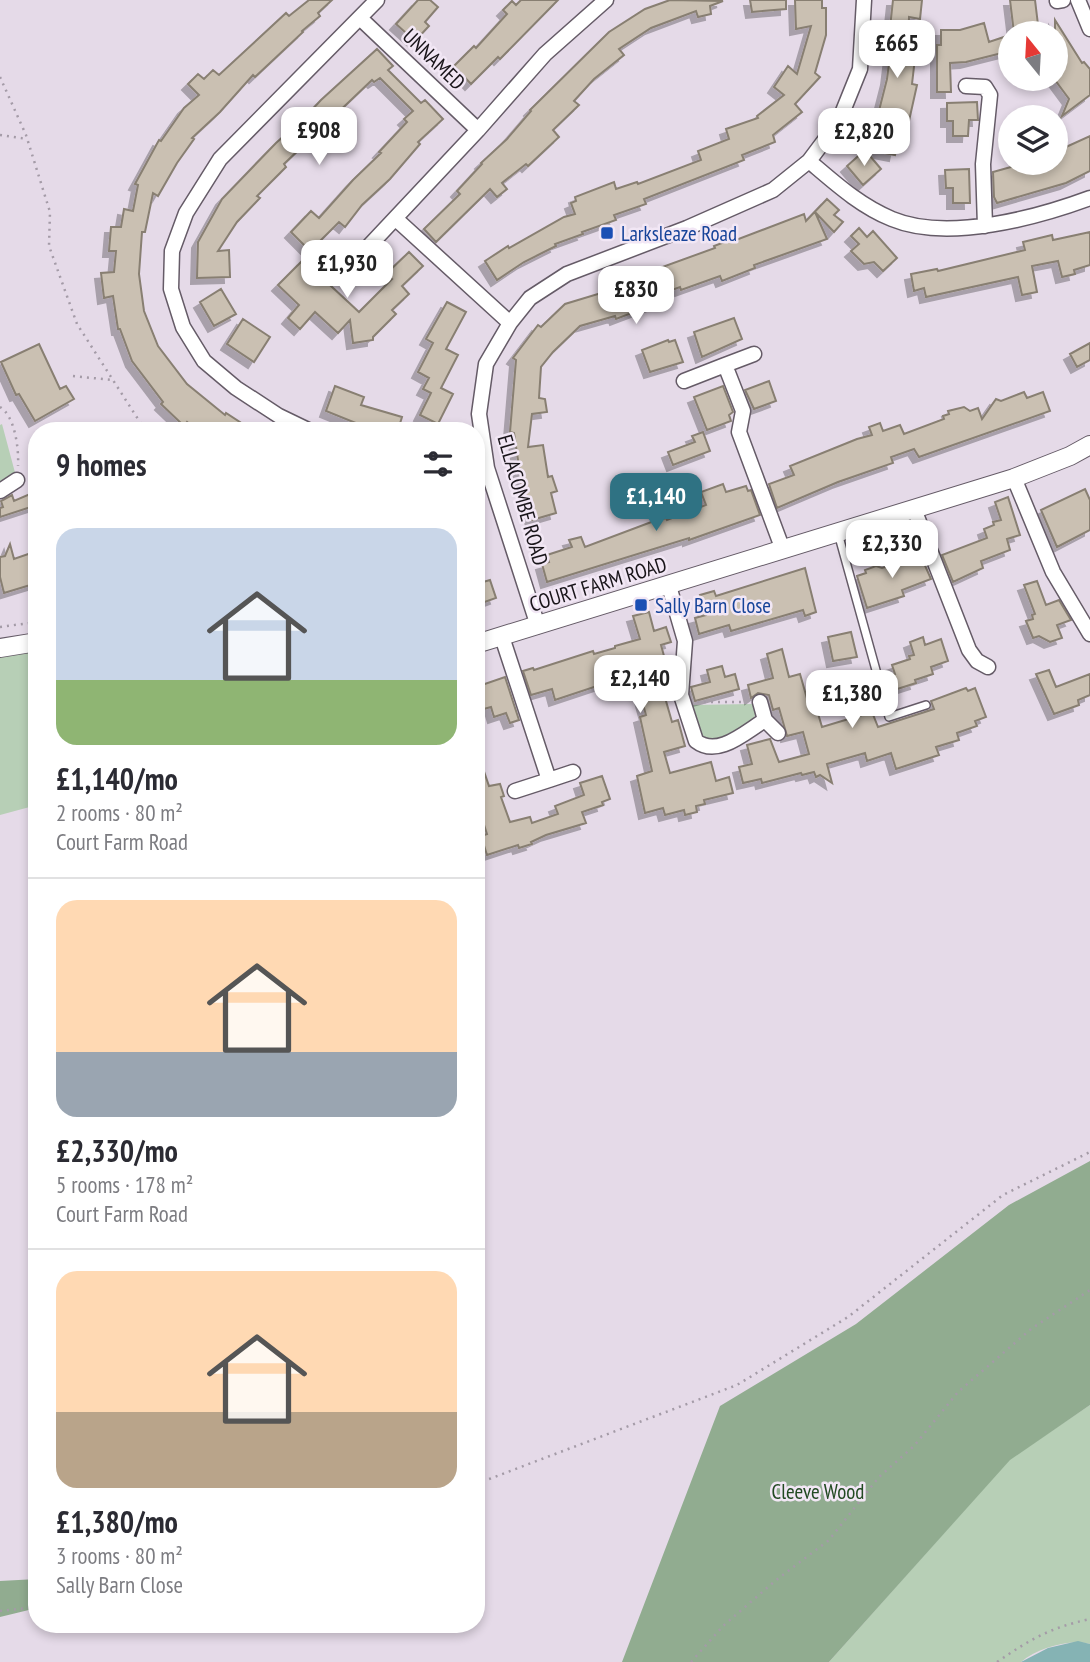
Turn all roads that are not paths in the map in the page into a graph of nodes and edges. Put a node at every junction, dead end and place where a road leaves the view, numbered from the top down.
1 (377, 0) edge
2 (606, 0) edge
3 (864, 0) edge
4 (1063, 0) edge
5 (1078, 0) edge
6 (1057, 1) edge
7 (360, 19) junction
8 (1090, 29) edge
9 (966, 86) dead end
10 (478, 130) junction
11 (809, 161) junction
12 (1090, 198) edge
13 (396, 219) junction
14 (985, 226) junction
15 (354, 262) dead end
16 (510, 323) junction
17 (754, 354) dead end
18 (725, 365) junction
19 (684, 381) dead end
20 (291, 422) edge
21 (479, 422) edge
22 (1090, 444) edge
23 (485, 476) edge
24 (1014, 478) junction
25 (17, 480) road end
26 (0, 491) edge
27 (914, 509) junction
28 (838, 533) junction
29 (783, 550) junction
30 (669, 586) junction
31 (538, 626) junction
32 (1090, 635) edge
33 (502, 637) junction
34 (485, 642) edge
35 (28, 643) edge
36 (0, 648) edge
37 (988, 667) dead end
38 (760, 702) road end
39 (926, 705) dead end
40 (765, 720) junction
41 (778, 733) dead end
42 (573, 772) dead end
43 (549, 780) junction
44 (515, 791) dead end

1 - 7 street
2 - 10 street
3 - 11 street, ELLACOMBE ROAD
4 - 6 street
5 - 8 street
7 - 10 street, UNNAMED
7 - 20 street
9 - 14 street
10 - 13 street
11 - 14 street
11 - 16 street, ELLACOMBE ROAD
12 - 14 street
13 - 15 street
13 - 16 street
16 - 21 street, ELLACOMBE ROAD
17 - 18 street
18 - 19 street
18 - 29 street
22 - 24 street, COURT FARM ROAD
23 - 31 street, ELLACOMBE ROAD
24 - 27 street, COURT FARM ROAD
24 - 32 street
25 - 26 street
27 - 28 street, COURT FARM ROAD
27 - 37 street
28 - 29 street, COURT FARM ROAD
28 - 39 lane
29 - 30 street, COURT FARM ROAD
30 - 31 street, COURT FARM ROAD
30 - 40 street
31 - 33 street, COURT FARM ROAD
33 - 34 street, COURT FARM ROAD
33 - 43 street
35 - 36 street
38 - 40 street
40 - 41 street
42 - 43 street
43 - 44 street

